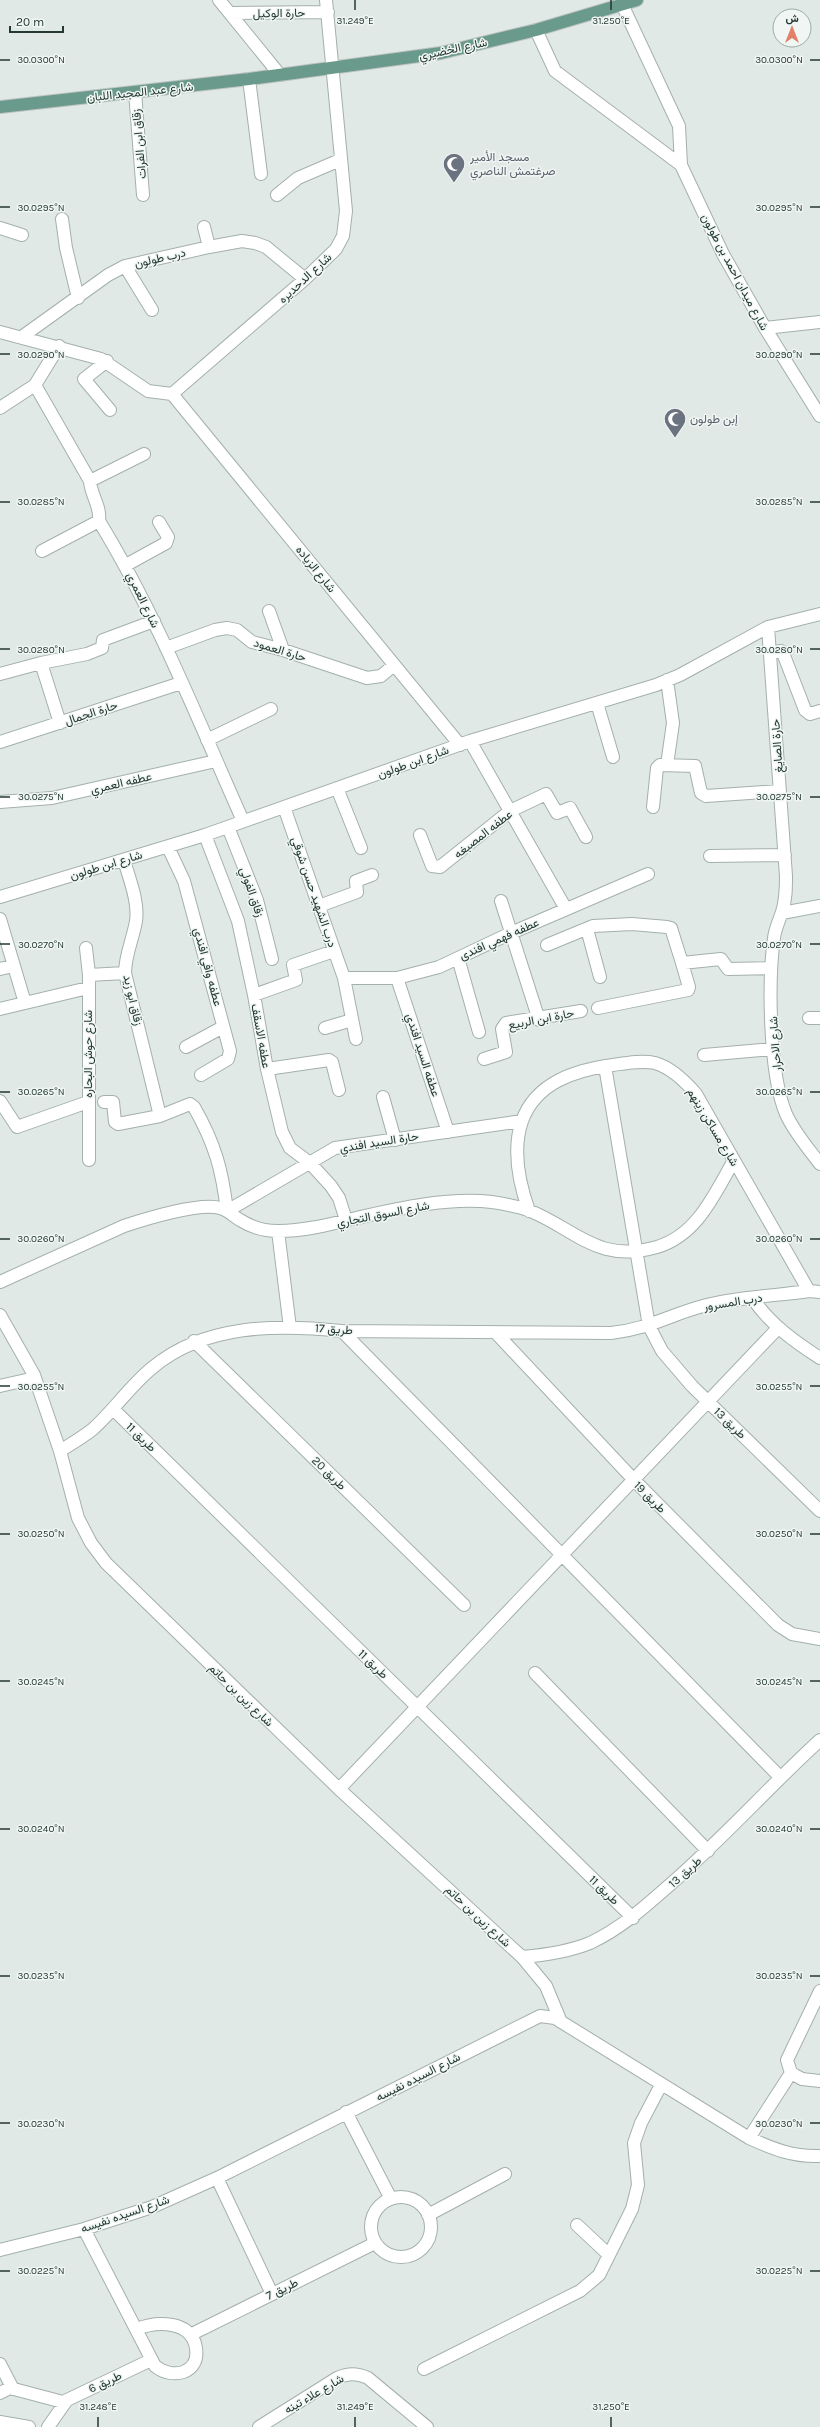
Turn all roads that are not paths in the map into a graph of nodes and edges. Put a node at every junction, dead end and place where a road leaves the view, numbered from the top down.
1 (219, 0) edge
2 (637, 0) edge
3 (621, 3) edge
4 (327, 6) edge
5 (230, 13) junction
6 (536, 30) junction
7 (334, 69) junction
8 (280, 75) junction
9 (249, 79) junction
10 (135, 92) junction
11 (0, 107) edge
12 (340, 160) junction
13 (681, 165) junction
14 (261, 174) dead end
15 (143, 195) dead end
16 (277, 195) dead end
17 (62, 219) dead end
18 (204, 227) dead end
19 (0, 228) edge
20 (22, 235) dead end
21 (209, 247) junction
22 (125, 266) junction
23 (305, 279) junction
24 (78, 298) junction
25 (152, 310) dead end
26 (820, 322) edge
27 (765, 328) junction
28 (0, 332) edge
29 (23, 336) junction
30 (58, 346) junction
31 (107, 361) junction
32 (35, 385) junction
33 (172, 394) junction
34 (0, 408) edge
35 (110, 410) dead end
36 (820, 416) edge
37 (144, 454) dead end
38 (90, 481) junction
39 (99, 521) junction
40 (159, 522) dead end
41 (42, 551) dead end
42 (126, 565) junction
43 (269, 611) dead end
44 (820, 614) edge
45 (154, 621) junction
46 (768, 627) junction
47 (166, 648) junction
48 (283, 650) junction
49 (770, 652) junction
50 (41, 663) junction
51 (394, 665) junction
52 (0, 674) edge
53 (667, 680) junction
54 (181, 683) junction
55 (597, 703) junction
56 (271, 709) dead end
57 (820, 711) edge
58 (60, 723) junction
59 (207, 740) junction
60 (0, 742) edge
61 (465, 743) junction
62 (613, 757) dead end
63 (216, 761) junction
64 (667, 766) junction
65 (337, 788) junction
66 (780, 791) junction
67 (0, 802) edge
68 (284, 807) junction
69 (653, 807) dead end
70 (510, 811) junction
71 (244, 822) junction
72 (228, 827) junction
73 (205, 835) junction
74 (420, 835) dead end
75 (586, 837) dead end
76 (168, 846) junction
77 (361, 848) dead end
78 (784, 855) junction
79 (710, 856) dead end
80 (124, 860) junction
81 (648, 874) dead end
82 (372, 875) dead end
83 (0, 897) edge
84 (501, 901) dead end
85 (319, 906) junction
86 (820, 906) edge
87 (566, 909) junction
88 (782, 913) junction
89 (0, 919) edge
90 (587, 929) junction
91 (511, 933) junction
92 (547, 945) dead end
93 (86, 948) dead end
94 (334, 951) junction
95 (458, 958) junction
96 (272, 959) dead end
97 (682, 963) junction
98 (14, 966) junction
99 (771, 968) junction
100 (0, 969) edge
101 (126, 973) junction
102 (89, 975) junction
103 (600, 977) dead end
104 (344, 978) junction
105 (397, 978) junction
106 (88, 988) junction
107 (254, 994) junction
108 (25, 1003) junction
109 (598, 1008) dead end
110 (0, 1009) edge
111 (581, 1011) dead end
112 (352, 1020) junction
113 (538, 1020) junction
114 (224, 1027) junction
115 (325, 1028) dead end
116 (479, 1032) dead end
117 (356, 1039) dead end
118 (186, 1047) dead end
119 (773, 1049) junction
120 (704, 1055) dead end
121 (484, 1059) dead end
122 (605, 1066) junction
123 (267, 1069) junction
124 (201, 1075) dead end
125 (339, 1090) dead end
126 (382, 1097) dead end
127 (0, 1101) edge
128 (88, 1102) junction
129 (104, 1102) dead end
130 (160, 1116) junction
131 (522, 1121) junction
132 (448, 1132) junction
133 (395, 1140) junction
134 (89, 1160) dead end
135 (734, 1162) junction
136 (310, 1163) junction
137 (820, 1164) edge
138 (227, 1211) junction
139 (529, 1211) junction
140 (346, 1220) junction
141 (278, 1231) junction
142 (636, 1250) junction
143 (0, 1282) edge
144 (815, 1292) edge
145 (753, 1299) junction
146 (1, 1320) edge
147 (649, 1326) junction
148 (290, 1328) junction
149 (778, 1328) junction
150 (342, 1331) junction
151 (495, 1332) junction
152 (194, 1341) junction
153 (820, 1358) edge
154 (35, 1378) junction
155 (0, 1386) edge
156 (708, 1402) junction
157 (113, 1409) junction
158 (60, 1451) junction
159 (634, 1480) junction
160 (820, 1511) edge
161 (562, 1555) junction
162 (464, 1605) dead end
163 (820, 1639) edge
164 (535, 1674) dead end
165 (417, 1708) junction
166 (820, 1740) edge
167 (780, 1777) junction
168 (339, 1789) junction
169 (708, 1851) junction
170 (633, 1918) junction
171 (522, 1957) junction
172 (820, 1991) edge
173 (561, 2022) junction
174 (791, 2073) junction
175 (820, 2082) edge
176 (661, 2085) junction
177 (346, 2112) junction
178 (749, 2138) junction
179 (820, 2156) edge
180 (505, 2174) dead end
181 (217, 2178) junction
182 (391, 2199) junction
183 (428, 2215) junction
184 (577, 2225) dead end
185 (84, 2229) junction
186 (375, 2243) junction
187 (0, 2250) edge
188 (609, 2255) junction
189 (272, 2294) junction
190 (137, 2329) junction
191 (190, 2335) junction
192 (151, 2360) junction
193 (0, 2364) edge
194 (424, 2369) dead end
195 (13, 2389) junction
196 (0, 2393) edge
197 (63, 2402) junction
198 (0, 2422) edge
199 (30, 2427) edge
200 (48, 2427) edge
201 (259, 2427) edge
202 (427, 2427) edge

1 - 5 street
2 - 3 main road, شارع الخضيري
3 - 6 main road, شارع الخضيري
3 - 13 street, شارع ميدان احمد بن طولون
4 - 5 street, حارة الوكيل
4 - 7 street, شارع الدحديره
5 - 8 street
6 - 7 main road, شارع الخضيري
6 - 13 street, شارع ميدان احمد بن طولون
7 - 8 main road, شارع الخضيري
7 - 12 street, شارع الدحديره
8 - 9 main road, شارع عبد المجيد اللبان
9 - 10 main road, شارع عبد المجيد اللبان
9 - 14 street
10 - 11 main road, شارع عبد المجيد اللبان
10 - 15 street, زقاق ابن الفرات
12 - 16 street
12 - 23 street, شارع الدحديره
13 - 27 street, شارع ميدان احمد بن طولون
17 - 24 street
18 - 21 street
19 - 20 street
21 - 22 street, درب طولون
21 - 23 street, درب طولون
22 - 24 street, درب طولون
22 - 25 street
23 - 33 street, شارع الدحديره
24 - 29 street, درب طولون
26 - 27 street
27 - 36 street, شارع ميدان احمد بن طولون
28 - 29 street
29 - 30 street
30 - 31 street
30 - 32 street
31 - 33 street
31 - 35 street
32 - 34 street
32 - 38 street, شارع العمري
33 - 51 street, شارع الزياده
37 - 38 street
38 - 39 street, شارع العمري
39 - 41 street
39 - 42 street, شارع العمري
40 - 42 street
42 - 45 street, شارع العمري
43 - 48 street
44 - 46 street, شارع ابن طولون
45 - 47 street, شارع العمري
45 - 50 street
46 - 49 street, حارة الصايغ
46 - 53 street, شارع ابن طولون
47 - 48 street, حارة العمود
47 - 54 street, شارع العمري
48 - 51 street, حارة العمود
49 - 57 street
49 - 66 street, حارة الصايغ
50 - 52 street
50 - 58 street
51 - 61 street, شارع الزياده
53 - 55 street, شارع ابن طولون
53 - 64 street
54 - 58 street, حارة الجمال
54 - 59 street, شارع العمري
55 - 61 street, شارع ابن طولون
55 - 62 street
56 - 59 street
58 - 60 street, حارة الجمال
59 - 63 street, شارع العمري
61 - 65 street, شارع ابن طولون
61 - 70 street, شارع الزياده
63 - 67 street, عطفه العمري
63 - 71 street, شارع العمري
64 - 66 street
64 - 69 street
65 - 68 street, شارع ابن طولون
65 - 77 street
66 - 78 street, حارة الصايغ
68 - 71 street, شارع ابن طولون
68 - 85 street, درب الشهيد حسن شوقي
70 - 74 street, عطفه المصبغه
70 - 75 street, عطفه المصبغه
70 - 87 street, شارع الزياده
71 - 72 street, شارع ابن طولون
72 - 73 street, شارع ابن طولون
72 - 96 street, زقاق الفولي
73 - 76 street, شارع ابن طولون
73 - 107 street, عطفه الاسقف
76 - 80 street, شارع ابن طولون
76 - 114 street, عطفه وافي افندي
78 - 79 street
78 - 88 street, حارة الصايغ
80 - 83 street, شارع ابن طولون
80 - 101 street, زقاق ابو زيد
81 - 87 street, عطفه فهمي افندى
82 - 85 street
84 - 91 street
85 - 94 street, درب الشهيد حسن شوقي
86 - 88 street
87 - 91 street, عطفه فهمي افندى
88 - 99 street, شارع الاحرار
89 - 98 street
90 - 92 street
90 - 97 street
90 - 103 street
91 - 95 street, عطفه فهمي افندى
91 - 113 street
93 - 102 street, شارع حوش البحاره
94 - 104 street, درب الشهيد حسن شوقي
94 - 107 street
95 - 105 street, عطفه فهمي افندى
95 - 116 street
97 - 99 street
97 - 109 street
98 - 100 street
98 - 108 street
99 - 119 street, شارع الاحرار
101 - 102 street
101 - 130 street, زقاق ابو زيد
102 - 106 street, شارع حوش البحاره
104 - 105 street, عطفه فهمي افندى
104 - 112 street, درب الشهيد حسن شوقي
105 - 132 street, عطفه السيد افندي
106 - 108 street
106 - 128 street, شارع حوش البحاره
107 - 123 street, عطفه الاسقف
108 - 110 street
111 - 113 street, حارة ابن الربيع
112 - 115 street
112 - 117 street, درب الشهيد حسن شوقي
113 - 121 street, حارة ابن الربيع
114 - 118 street
114 - 124 street, عطفه وافي افندي
119 - 120 street
119 - 137 street, شارع الاحرار
122 - 131 street, شارع مساكن زينهم
122 - 135 street, شارع مساكن زينهم
122 - 142 street, طريق 13
123 - 125 street
123 - 136 street, عطفه الاسقف
126 - 133 street
127 - 128 street
128 - 134 street, شارع حوش البحاره
129 - 130 street
130 - 138 street
131 - 132 street, حارة السيد افندي
131 - 139 street, شارع مساكن زينهم
132 - 133 street, حارة السيد افندي
133 - 136 street, حارة السيد افندي
135 - 142 street, شارع السوق التجاري
135 - 144 street, شارع مساكن زينهم
136 - 138 street, حارة السيد افندي
136 - 140 street, عطفه الاسقف
138 - 141 street, شارع السوق التجاري
138 - 143 street, شارع السوق التجاري
139 - 140 street, شارع السوق التجاري
139 - 142 street, شارع السوق التجاري
140 - 141 street, شارع السوق التجاري
141 - 148 street
142 - 147 street, طريق 13
144 - 145 street, درب المسرور
145 - 147 street, درب المسرور
145 - 149 street
146 - 154 street, شارع زين بن حاتم
147 - 151 street, طريق 17
147 - 156 street, طريق 13
148 - 150 street, طريق 17
148 - 152 street, طريق 17
149 - 153 street
149 - 156 street
150 - 151 street, طريق 17
150 - 161 street
151 - 159 street, طريق 19
152 - 157 street, طريق 17
152 - 162 street, طريق 20
154 - 155 street
154 - 158 street, شارع زين بن حاتم
156 - 159 street
156 - 160 street, طريق 13
157 - 158 street, طريق 17
157 - 165 street, طريق 11
158 - 168 street, شارع زين بن حاتم
159 - 161 street
159 - 163 street, طريق 19
161 - 165 street
161 - 167 street
164 - 169 street
165 - 168 street
165 - 170 street, طريق 11
166 - 167 street, طريق 13
167 - 169 street, طريق 13
168 - 171 street, شارع زين بن حاتم
169 - 170 street, طريق 13
170 - 171 street, طريق 13
171 - 173 street, شارع زين بن حاتم
172 - 174 street
173 - 176 street, شارع السيده نفيسه
173 - 177 street, شارع السيده نفيسه
174 - 175 street
174 - 178 street
176 - 178 street, شارع السيده نفيسه
176 - 188 street
177 - 181 street, شارع السيده نفيسه
177 - 182 street
178 - 179 street, شارع السيده نفيسه
180 - 183 street
181 - 185 street, شارع السيده نفيسه
181 - 189 street
182 - 183 street
182 - 186 street
183 - 186 street
184 - 188 street
185 - 187 street, شارع السيده نفيسه
185 - 190 street
186 - 189 street, طريق 7
188 - 194 street
189 - 191 street, طريق 7
190 - 191 street
190 - 192 street
191 - 192 street
192 - 197 street, طريق 6
193 - 195 street
195 - 196 street
195 - 197 street
197 - 200 street
198 - 199 street
201 - 202 street, شارع علاء تينه

